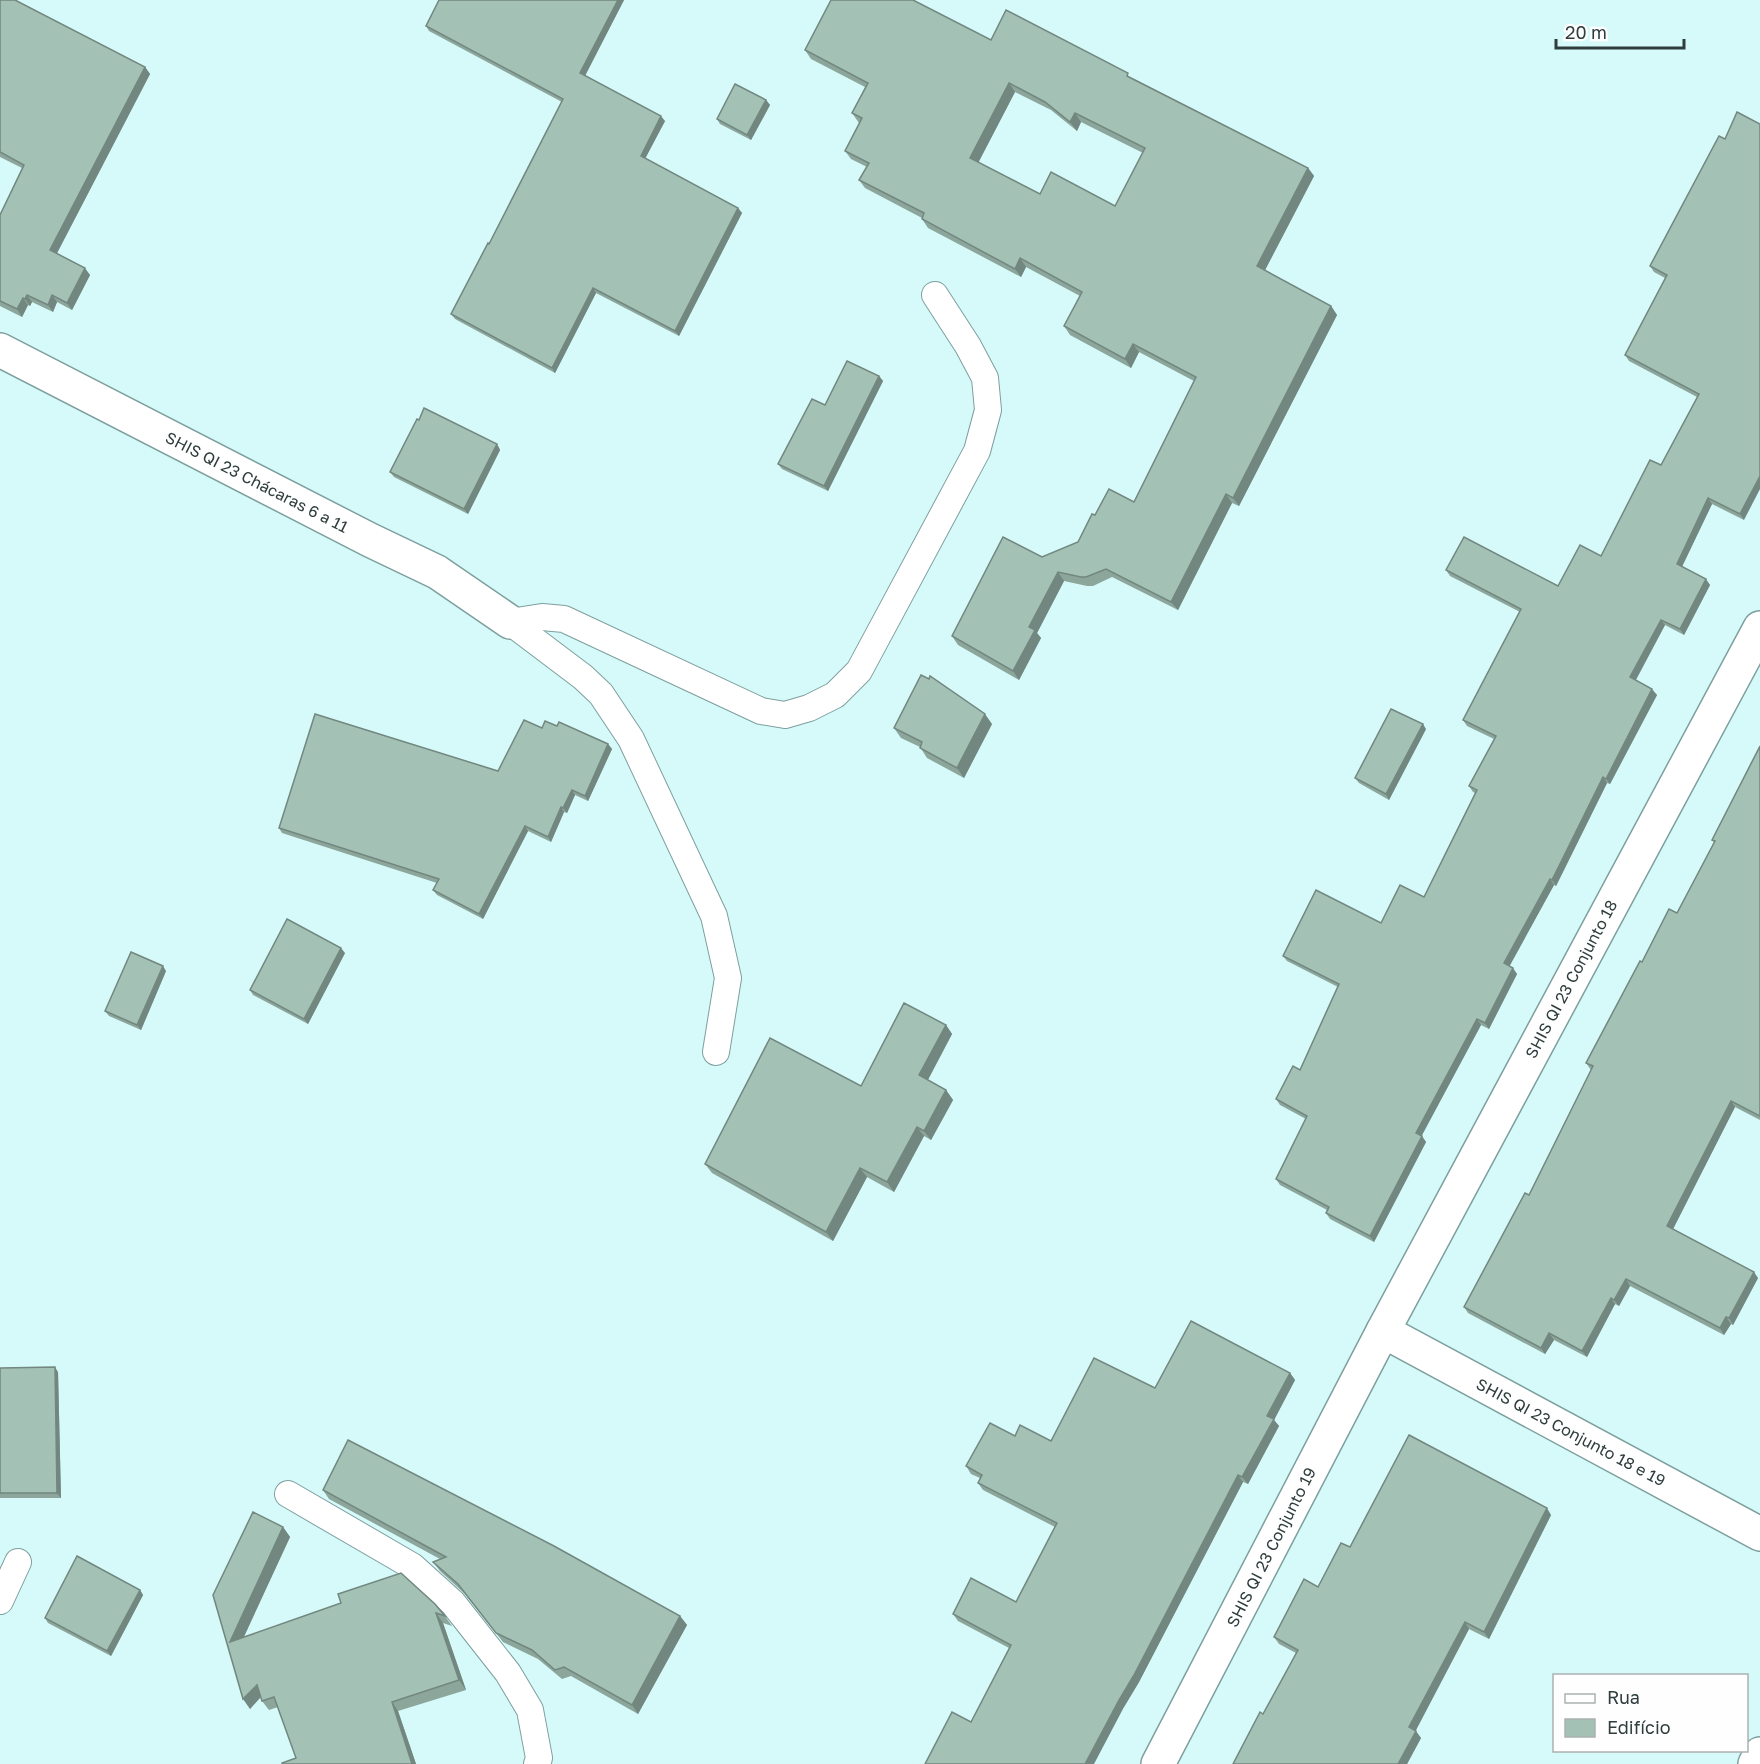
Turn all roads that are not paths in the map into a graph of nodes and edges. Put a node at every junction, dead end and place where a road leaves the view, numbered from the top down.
1 (935, 296) dead end
2 (2, 355) edge
3 (510, 622) junction
4 (1760, 628) edge
5 (716, 1052) dead end
6 (1383, 1331) junction
7 (288, 1494) dead end
8 (1760, 1534) edge
9 (18, 1562) dead end
10 (0, 1601) edge
11 (1760, 1754) edge
12 (537, 1764) edge
13 (1158, 1764) edge
14 (1755, 1764) edge

1 - 3 lane
2 - 3 street, SHIS QI 23 Chácaras 6 a 11
3 - 5 lane
4 - 6 street, SHIS QI 23 Conjunto 18
6 - 8 street, SHIS QI 23 Conjunto 18 e 19
6 - 13 street, SHIS QI 23 Conjunto 19
7 - 12 lane
9 - 10 lane
11 - 14 street

